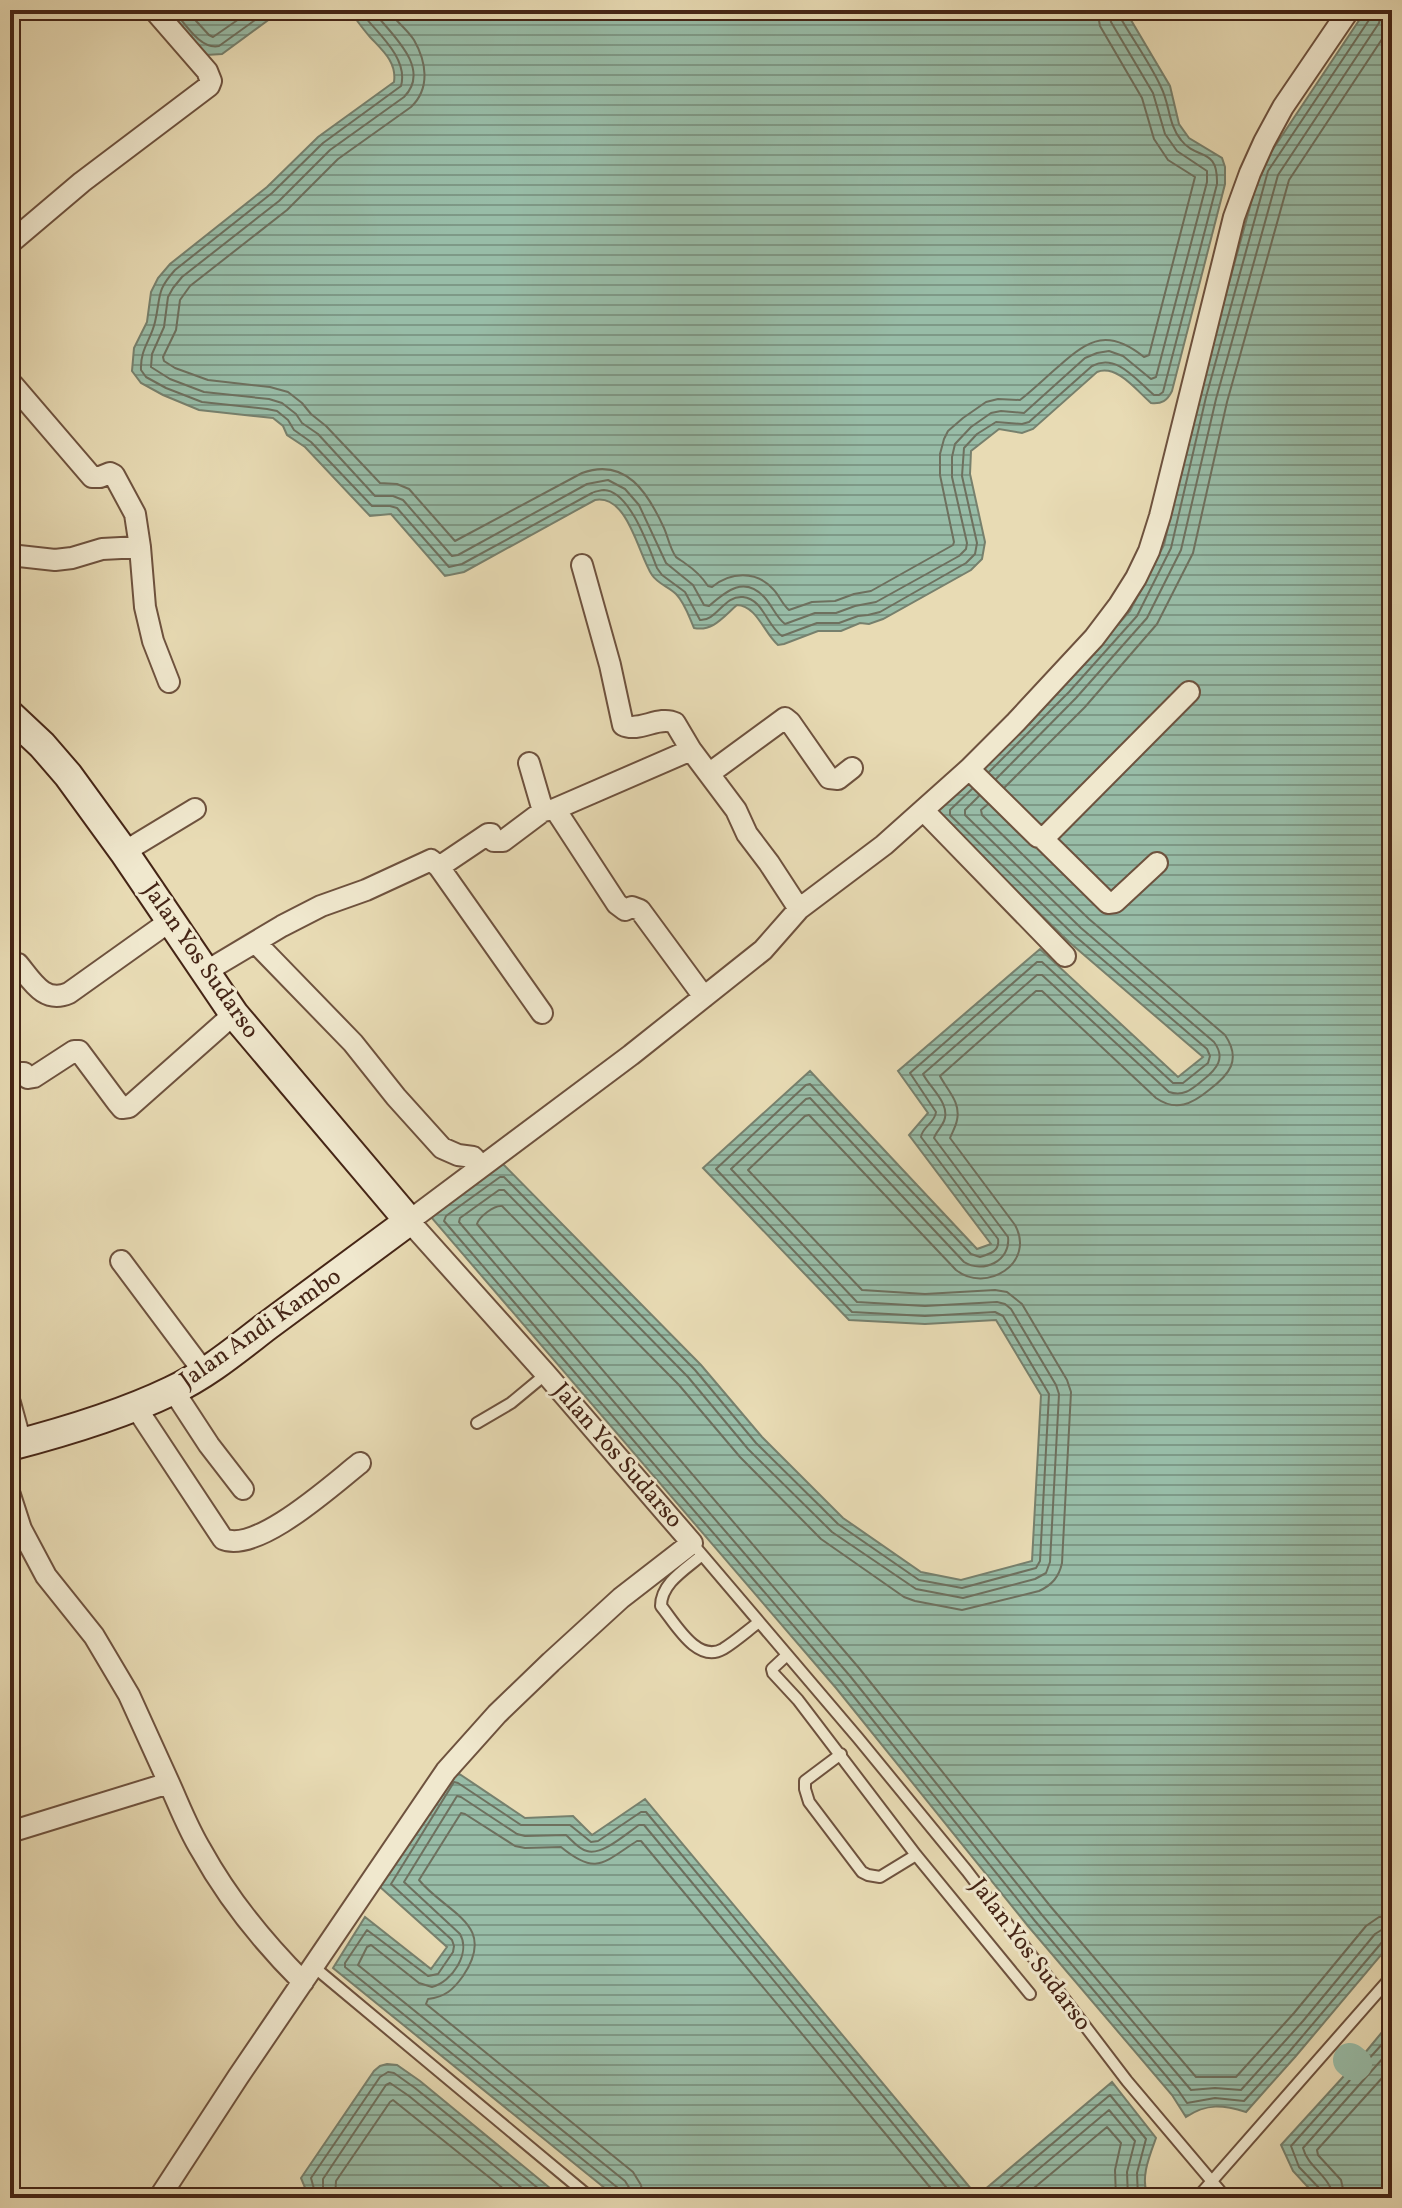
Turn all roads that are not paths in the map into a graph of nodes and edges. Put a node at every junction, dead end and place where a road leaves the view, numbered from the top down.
1 (16, 10) edge
2 (154, 10) edge
3 (1349, 10) edge
4 (10, 13) edge
5 (10, 243) edge
6 (10, 385) edge
7 (140, 547) junction
8 (10, 555) edge
9 (582, 565) dead end
10 (169, 682) dead end
11 (1189, 692) dead end
12 (10, 715) edge
13 (691, 750) junction
14 (529, 763) dead end
15 (852, 768) dead end
16 (969, 769) junction
17 (710, 773) junction
18 (195, 809) dead end
19 (549, 810) junction
20 (924, 811) junction
21 (1042, 838) junction
22 (124, 852) junction
23 (1157, 863) dead end
24 (439, 867) junction
25 (799, 909) junction
26 (170, 921) junction
27 (256, 943) junction
28 (1065, 956) dead end
29 (18, 964) dead end
30 (205, 972) junction
31 (704, 997) junction
32 (542, 1013) dead end
33 (234, 1014) junction
34 (10, 1082) edge
35 (481, 1166) junction
36 (409, 1221) junction
37 (121, 1261) dead end
38 (204, 1372) junction
39 (546, 1374) junction
40 (173, 1390) junction
41 (10, 1403) edge
42 (135, 1406) junction
43 (477, 1423) dead end
44 (16, 1445) edge
45 (360, 1463) dead end
46 (243, 1489) dead end
47 (10, 1495) edge
48 (697, 1549) junction
49 (759, 1622) junction
50 (787, 1655) junction
51 (841, 1754) junction
52 (169, 1783) junction
53 (10, 1832) edge
54 (916, 1855) junction
55 (308, 1974) junction
56 (1392, 1976) edge
57 (1030, 1994) dead end
58 (1212, 2182) junction
59 (159, 2198) edge
60 (591, 2198) edge
61 (1197, 2198) edge
62 (1226, 2198) edge

1 - 4 street
2 - 5 street
3 - 16 street
6 - 7 street
7 - 8 street
7 - 10 street
9 - 13 street
11 - 21 street
12 - 22 street, Jalan Yos Sudarso
13 - 17 street
13 - 19 street
14 - 19 street
15 - 17 street
16 - 20 street
16 - 21 street
17 - 25 street
18 - 22 street
19 - 24 street
19 - 31 street
20 - 25 street
20 - 28 street
21 - 23 street
22 - 26 street, Jalan Yos Sudarso
24 - 27 street
24 - 32 street
25 - 31 street
26 - 29 street
26 - 30 street, Jalan Yos Sudarso
27 - 30 street
27 - 35 street
30 - 33 street, Jalan Yos Sudarso
31 - 35 street
33 - 34 street
33 - 36 street, Jalan Yos Sudarso
35 - 36 street
36 - 38 street, Jalan Andi Kambo
36 - 39 street, Jalan Yos Sudarso
37 - 38 street
38 - 40 street, Jalan Andi Kambo
39 - 43 lane
39 - 48 street, Jalan Yos Sudarso
40 - 42 street, Jalan Andi Kambo
40 - 46 street
41 - 44 street
42 - 44 street, Jalan Andi Kambo
42 - 45 street
47 - 52 street
48 - 49 lane, Jalan Yos Sudarso
48 - 49 lane
48 - 55 street
49 - 50 lane, Jalan Yos Sudarso
50 - 51 lane
50 - 58 lane, Jalan Yos Sudarso
51 - 54 lane
51 - 54 lane
52 - 53 street
52 - 55 street
54 - 57 lane
55 - 59 street
55 - 60 lane
56 - 58 lane
58 - 61 lane
58 - 62 lane, Jalan Yos Sudarso

